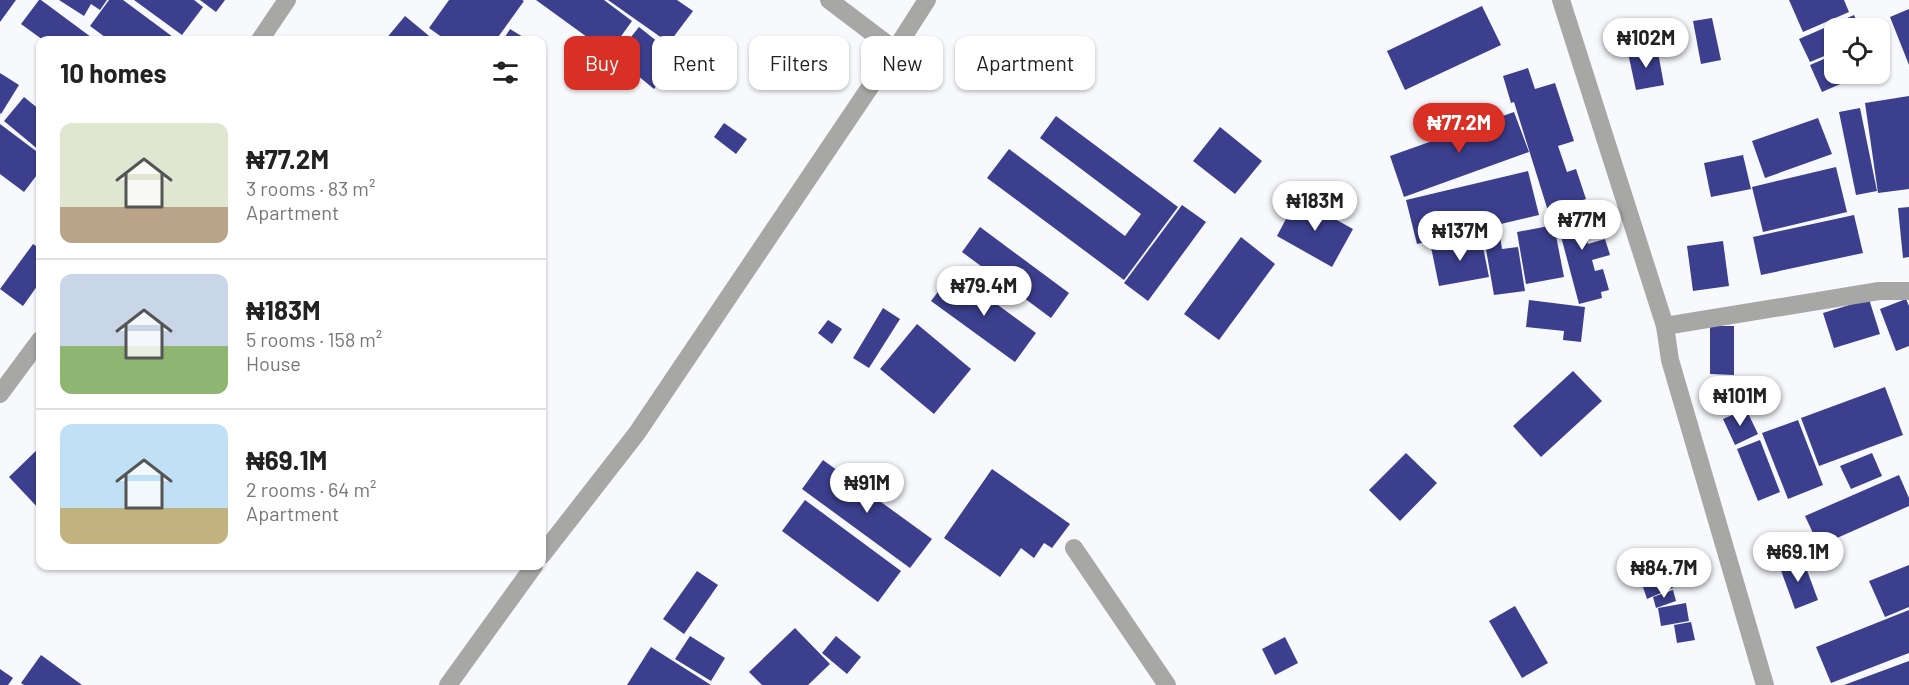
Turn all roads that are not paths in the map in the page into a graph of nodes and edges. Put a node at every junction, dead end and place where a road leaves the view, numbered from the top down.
1 (288, 0) edge
2 (829, 0) edge
3 (927, 0) edge
4 (1561, 0) edge
5 (263, 36) edge
6 (877, 36) edge
7 (905, 36) edge
8 (869, 90) edge
9 (1909, 291) edge
10 (1665, 326) junction
11 (36, 345) edge
12 (0, 394) edge
13 (1074, 548) dead end
14 (546, 550) edge
15 (531, 570) edge
16 (448, 685) edge
17 (1167, 685) edge
18 (1766, 685) edge

1 - 5 street
2 - 6 street
3 - 7 street
4 - 10 street
8 - 14 street
9 - 10 street
10 - 18 street
11 - 12 street
13 - 17 street
15 - 16 street

